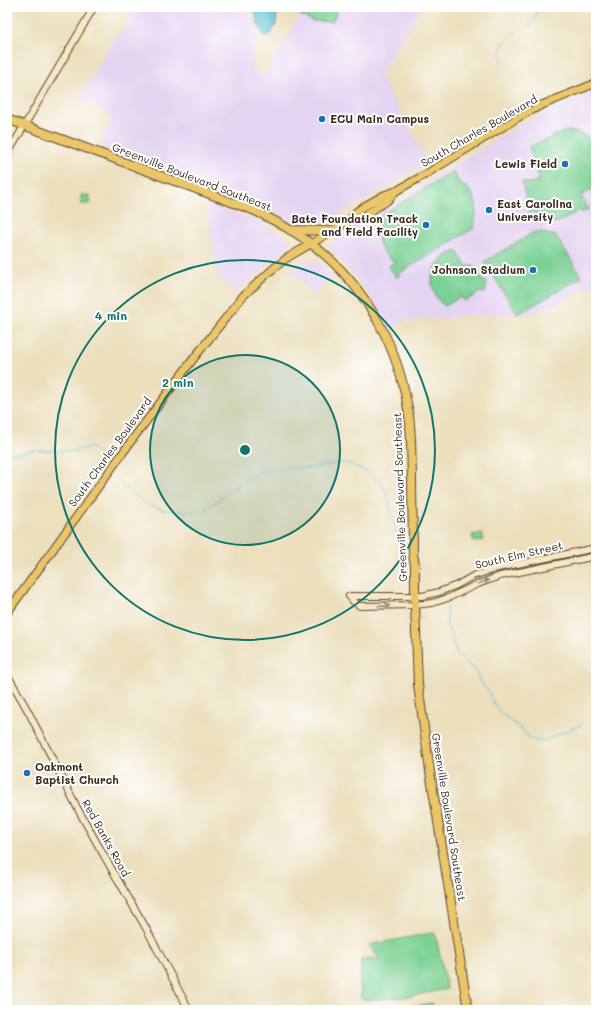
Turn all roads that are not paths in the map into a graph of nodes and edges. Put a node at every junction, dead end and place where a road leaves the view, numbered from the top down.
1 (94, 7) edge
2 (596, 83) edge
3 (7, 118) edge
4 (24, 125) junction
5 (7, 155) edge
6 (290, 230) junction
7 (333, 231) junction
8 (311, 244) junction
9 (596, 548) edge
10 (596, 556) edge
11 (414, 596) junction
12 (414, 605) junction
13 (7, 613) edge
14 (7, 674) edge
15 (189, 1010) edge
16 (468, 1010) edge

1 - 4 street
2 - 7 main road, South Charles Boulevard
3 - 4 highway, Greenville Boulevard Southeast
4 - 5 street
4 - 6 highway, Greenville Boulevard Southeast
6 - 7 highway
6 - 8 highway, Greenville Boulevard Southeast
7 - 8 main road, South Charles Boulevard
8 - 11 highway, Greenville Boulevard Southeast
8 - 13 main road, South Charles Boulevard
9 - 11 street, South Elm Street
12 -> 10 street, South Elm Street
11 - 12 highway, Greenville Boulevard Southeast
11 -> 12 street, South Elm Street
12 - 16 highway, Greenville Boulevard Southeast
14 - 15 street, Red Banks Road

